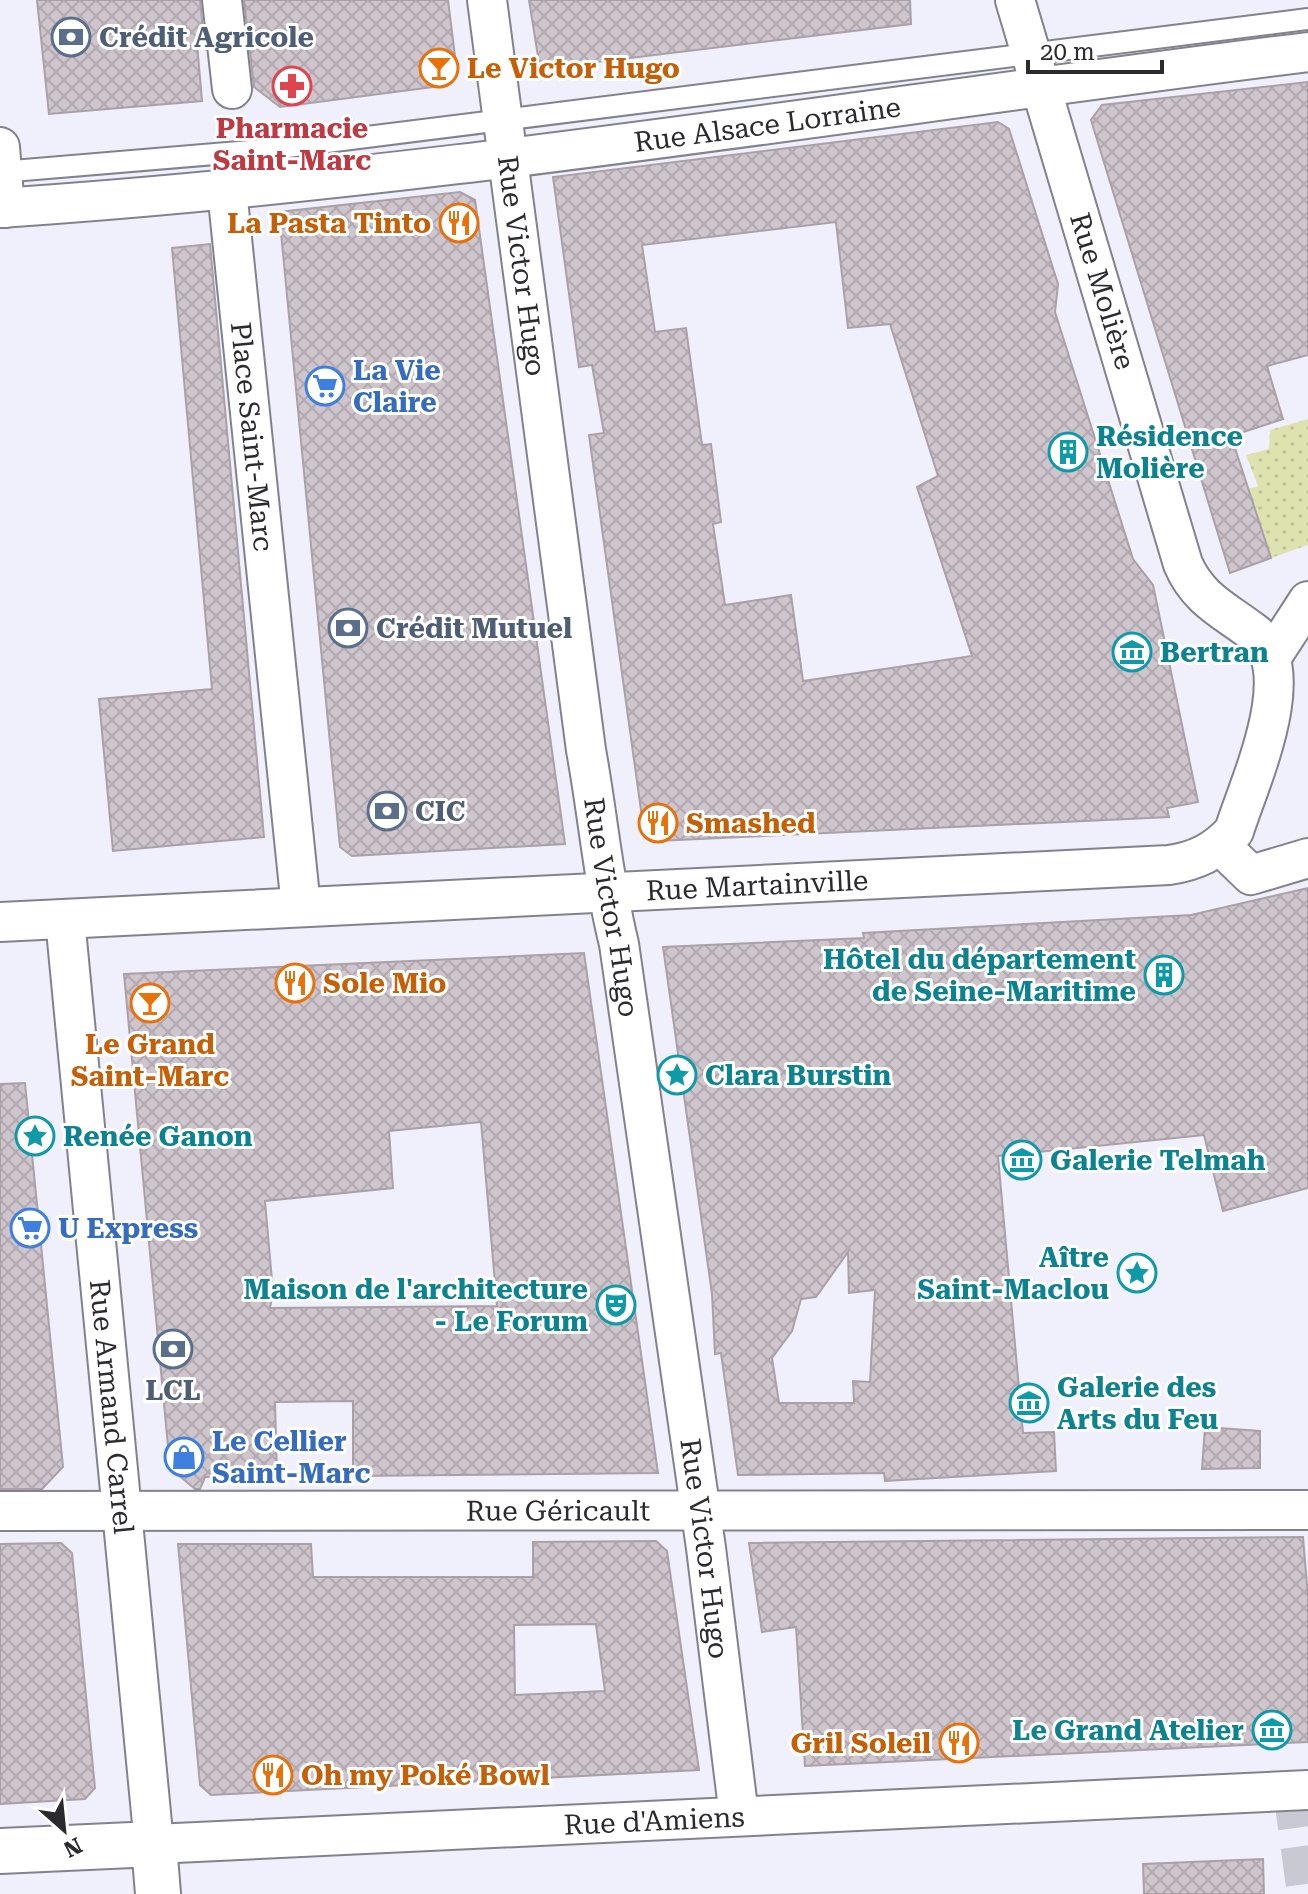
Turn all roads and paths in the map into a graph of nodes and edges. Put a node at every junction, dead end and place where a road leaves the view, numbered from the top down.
1 (222, 0) edge
2 (487, 0) edge
3 (1015, 0) edge
4 (1308, 19) edge
5 (1308, 52) edge
6 (1035, 69) junction
7 (232, 89) dead end
8 (501, 121) junction
9 (505, 159) junction
10 (1, 181) edge
11 (227, 190) junction
12 (1308, 601) edge
13 (1271, 658) junction
14 (1228, 838) junction
15 (1308, 858) edge
16 (606, 893) junction
17 (301, 907) junction
18 (65, 919) junction
19 (0, 922) edge
20 (1308, 1510) edge
21 (0, 1511) edge
22 (122, 1511) junction
23 (700, 1511) junction
24 (1308, 1790) edge
25 (739, 1816) junction
26 (154, 1844) junction
27 (0, 1851) edge
28 (158, 1894) edge

1 - 7 street
2 - 8 street, Rue Victor Hugo
3 - 6 street, Rue Molière
4 - 6 lane, Rue Alsace Lorraine
5 - 6 street, Rue Alsace Lorraine
6 - 8 lane, Rue Alsace Lorraine
6 - 9 street, Rue Alsace Lorraine
6 - 13 street, Rue Molière
8 - 9 street, Rue Victor Hugo
8 - 10 lane, Rue Alsace Lorraine
9 - 11 street, Rue Alsace Lorraine
9 - 16 street, Rue Victor Hugo
10 - 11 street
11 - 17 street, Place Saint-Marc
12 - 13 street
13 - 14 street
14 - 15 street
14 - 16 street, Rue Martainville
16 - 17 street, Rue Martainville
16 - 23 street, Rue Victor Hugo
17 - 18 street, Rue Martainville
18 - 19 street, Rue Martainville
18 - 22 street, Rue Armand Carrel
20 - 23 street, Rue Géricault
21 - 22 street, Rue Géricault
22 - 23 street, Rue Géricault
22 - 26 street, Rue Armand Carrel
23 - 25 street, Rue Victor Hugo
24 - 25 street, Rue d'Amiens
25 - 26 street, Rue d'Amiens
26 - 27 street, Rue d'Amiens
26 - 28 street, Rue Armand Carrel

